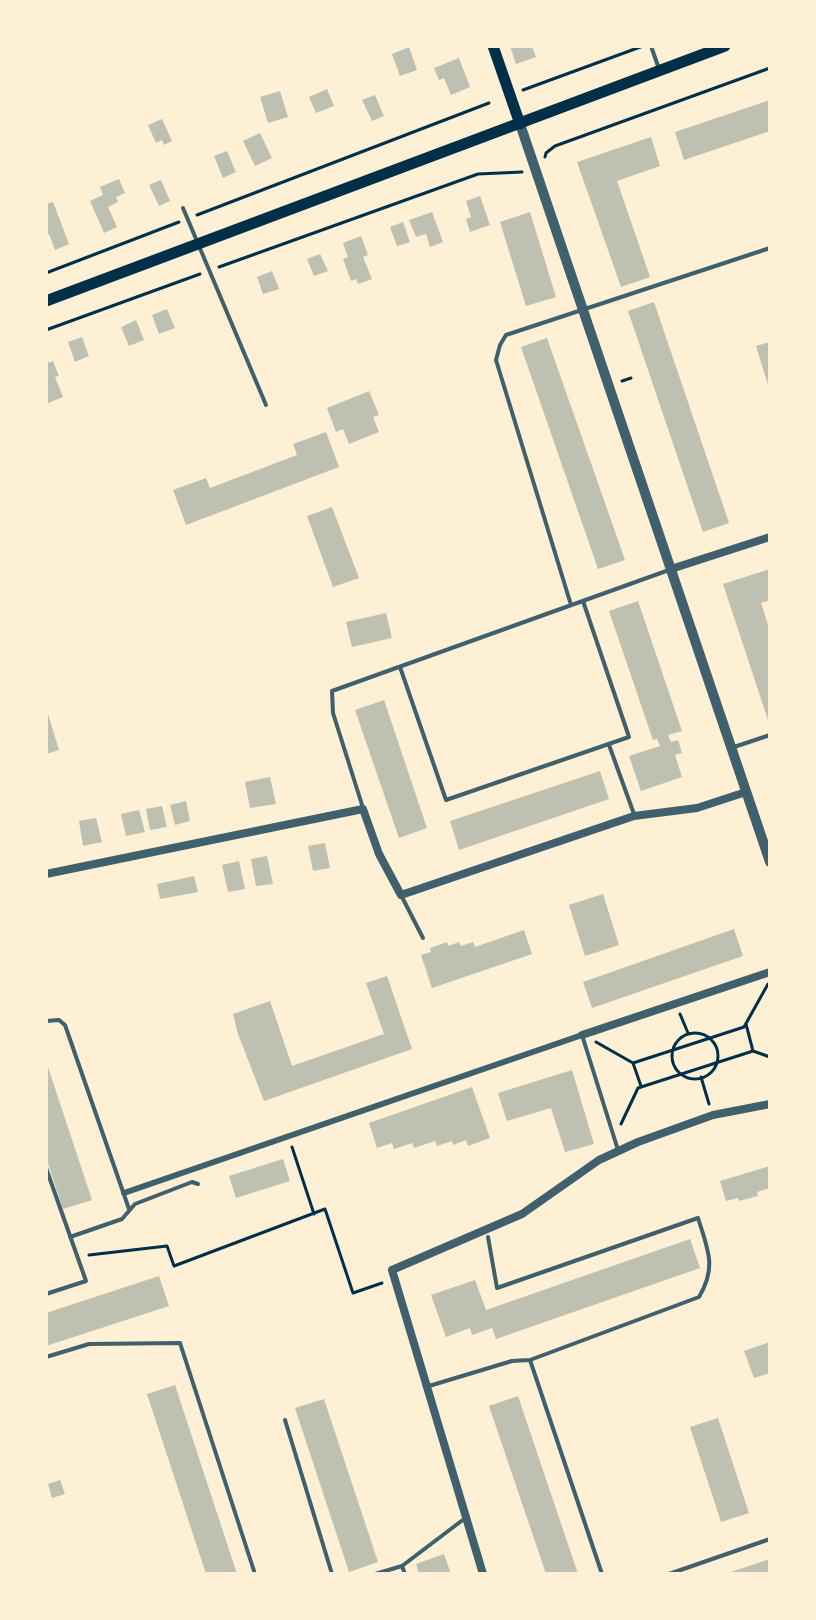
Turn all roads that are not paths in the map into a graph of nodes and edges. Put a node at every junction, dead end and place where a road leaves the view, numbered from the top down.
1 (493, 46) edge
2 (651, 46) edge
3 (725, 46) edge
4 (659, 71) junction
5 (520, 124) junction
6 (183, 208) dead end
7 (198, 244) junction
8 (770, 248) edge
9 (46, 301) edge
10 (584, 310) junction
11 (266, 405) dead end
12 (770, 537) edge
13 (671, 569) junction
14 (583, 601) junction
15 (571, 605) junction
16 (400, 667) junction
17 (770, 735) edge
18 (609, 745) junction
19 (731, 748) junction
20 (746, 792) junction
21 (363, 809) junction
22 (634, 816) junction
23 (770, 862) edge
24 (46, 874) edge
25 (401, 895) junction
26 (423, 938) dead end
27 (770, 972) edge
28 (46, 1021) edge
29 (582, 1035) junction
30 (770, 1104) edge
31 (618, 1150) junction
32 (46, 1168) edge
33 (198, 1184) dead end
34 (124, 1193) junction
35 (129, 1209) junction
36 (70, 1237) junction
37 (488, 1237) dead end
38 (46, 1294) edge
39 (46, 1357) edge
40 (530, 1360) junction
41 (427, 1387) junction
42 (285, 1420) dead end
43 (466, 1518) junction
44 (770, 1539) edge
45 (402, 1566) junction
46 (255, 1574) edge
47 (332, 1574) edge
48 (375, 1574) edge
49 (405, 1574) edge
50 (483, 1574) edge
51 (602, 1574) edge
52 (669, 1574) edge

1 - 5 main road
2 - 4 lane
3 - 4 main road
4 - 5 main road
5 - 7 main road
5 - 10 street
6 - 7 lane
7 - 9 main road
7 - 11 lane
8 - 10 lane
10 - 13 street
10 - 15 lane
12 - 13 street
13 - 14 lane
13 - 19 street
14 - 15 lane
14 - 18 lane
15 - 16 lane
16 - 18 lane
16 - 21 lane
17 - 19 lane
18 - 22 lane
19 - 20 street
20 - 22 street
20 - 23 street
21 - 24 street
21 - 25 street
22 - 25 street
25 - 26 lane
27 - 29 street
28 - 34 lane
29 - 31 lane
29 - 34 street
30 - 31 street
31 - 41 street
32 - 36 lane
33 - 35 lane
34 - 35 lane
35 - 36 lane
36 - 38 lane
37 - 40 lane
39 - 46 lane
40 - 41 lane
40 - 51 lane
41 - 43 street
42 - 47 lane
43 - 45 lane
43 - 50 street
44 - 52 lane
45 - 48 lane
45 - 49 lane

